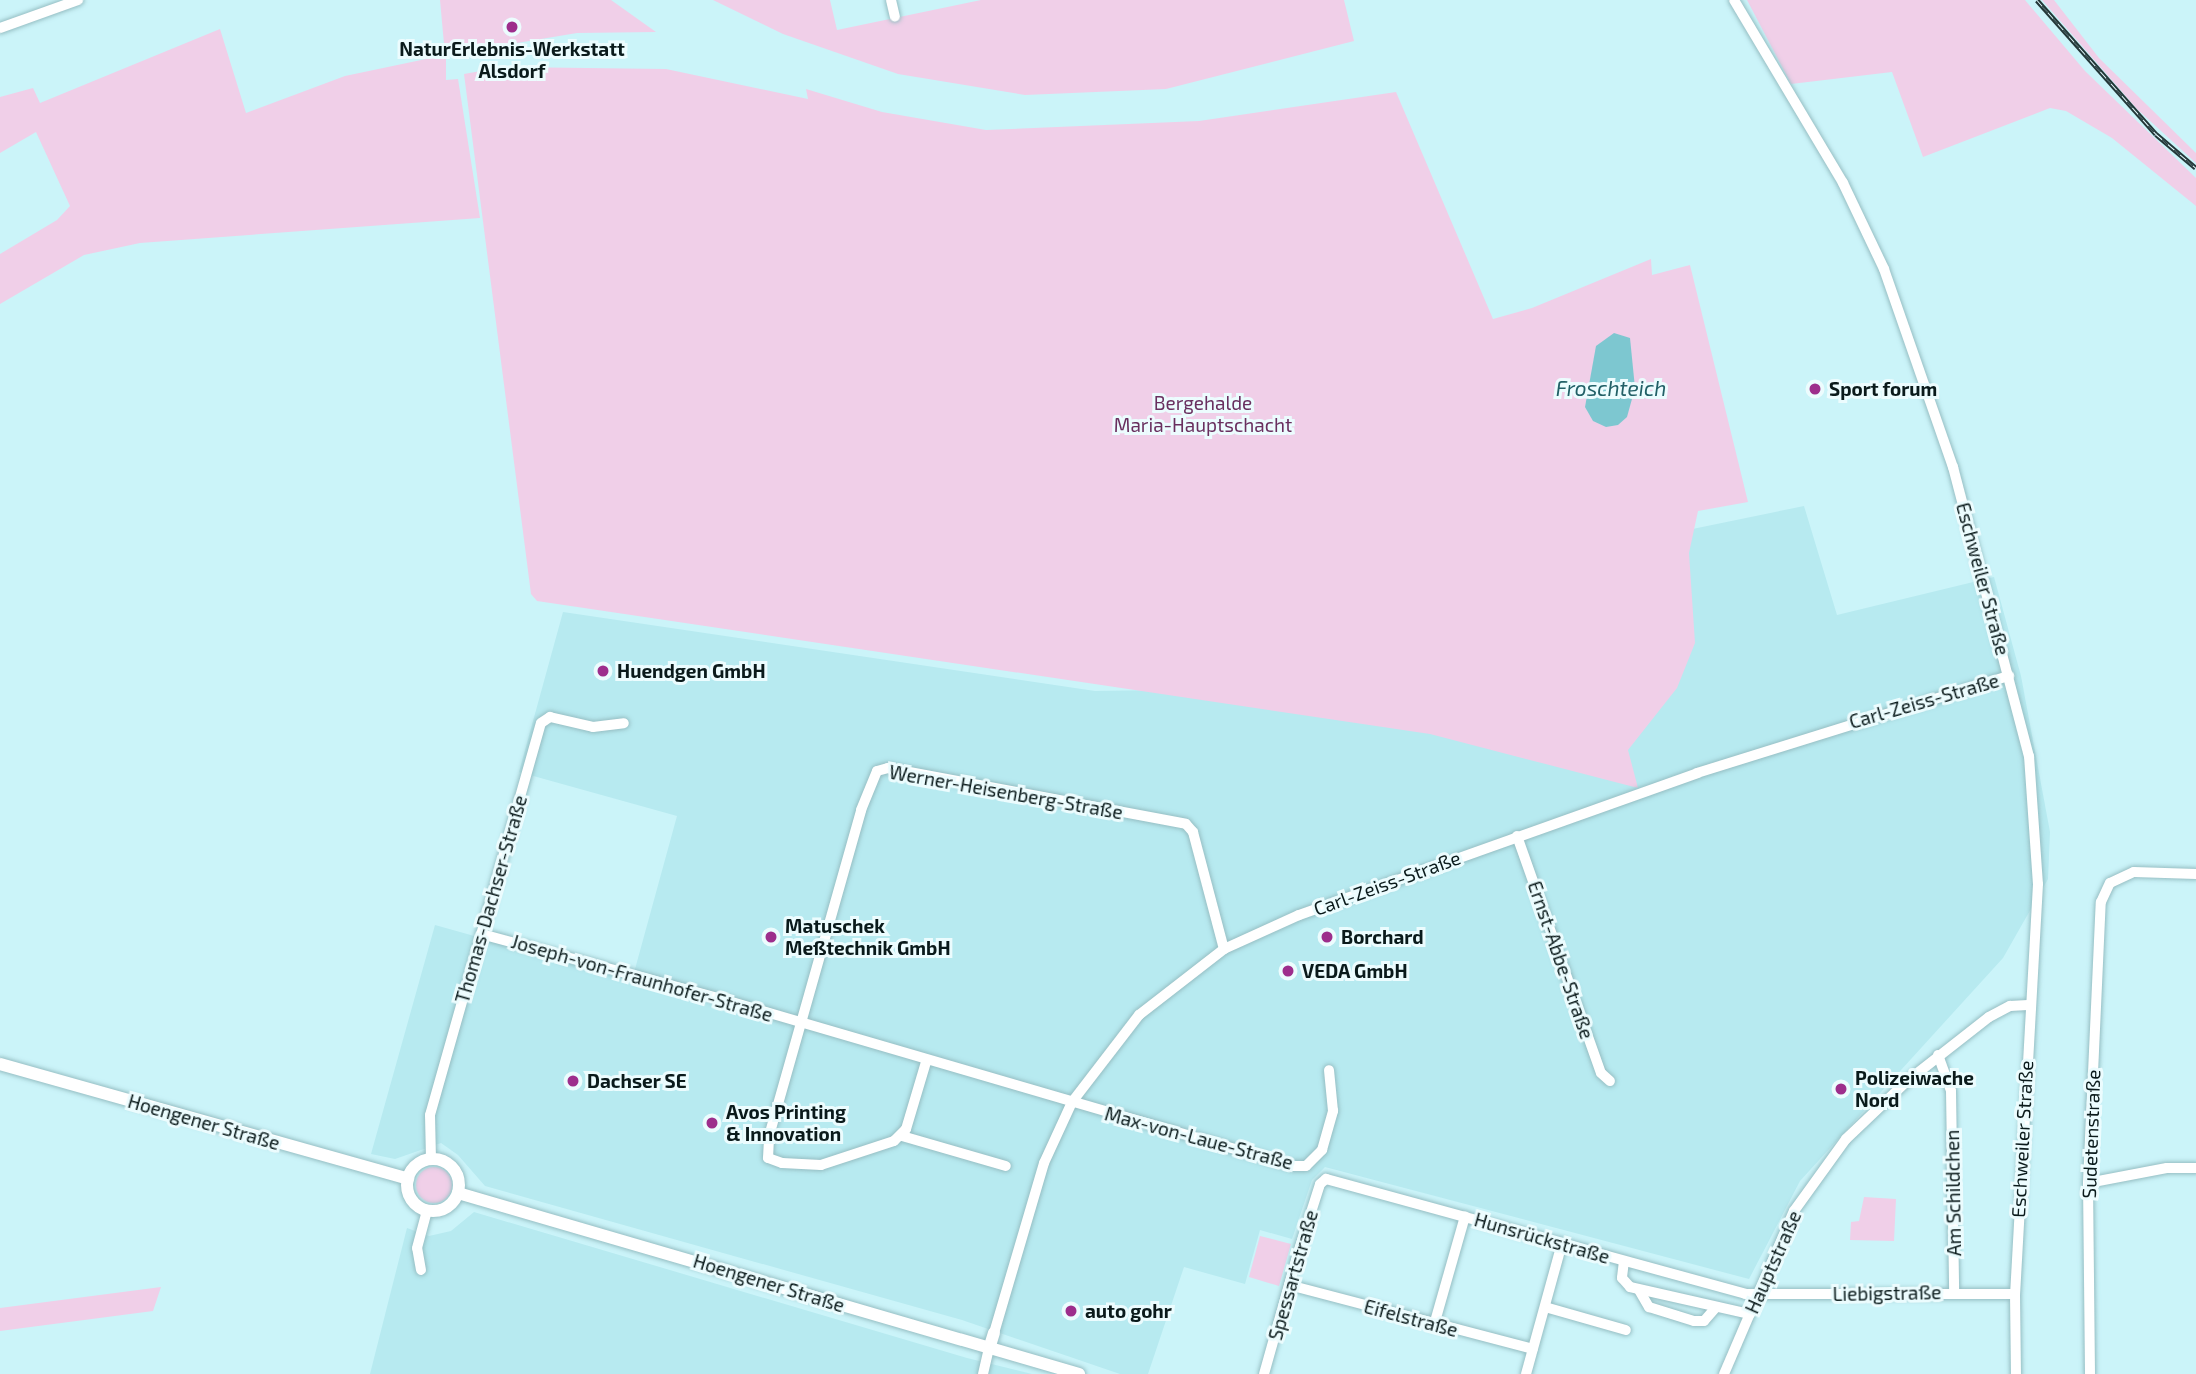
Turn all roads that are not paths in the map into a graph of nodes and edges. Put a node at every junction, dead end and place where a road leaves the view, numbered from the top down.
1 (78, 0) edge
2 (891, 0) edge
3 (1734, 0) edge
4 (895, 17) dead end
5 (0, 29) edge
6 (2010, 676) junction
7 (624, 723) dead end
8 (1517, 836) junction
9 (2196, 874) edge
10 (481, 934) junction
11 (1224, 949) junction
12 (2028, 1006) junction
13 (801, 1026) junction
14 (1938, 1055) junction
15 (926, 1062) junction
16 (0, 1064) edge
17 (1329, 1070) dead end
18 (1610, 1081) dead end
19 (1072, 1102) junction
20 (902, 1136) junction
21 (430, 1159) junction
22 (1006, 1166) dead end
23 (2196, 1168) edge
24 (408, 1179) junction
25 (1326, 1179) joint
26 (2088, 1183) junction
27 (458, 1193) junction
28 (427, 1210) junction
29 (1465, 1216) junction
30 (1562, 1243) junction
31 (1625, 1261) junction
32 (421, 1270) dead end
33 (1289, 1285) junction
34 (1639, 1290) junction
35 (1954, 1291) junction
36 (2015, 1294) junction
37 (1758, 1295) junction
38 (1545, 1307) junction
39 (1716, 1307) junction
40 (1750, 1314) junction
41 (1434, 1325) junction
42 (1626, 1330) dead end
43 (994, 1333) joint
44 (989, 1349) junction
45 (1534, 1349) junction
46 (983, 1374) edge
47 (1079, 1374) edge
48 (1264, 1374) edge
49 (1526, 1374) edge
50 (1724, 1374) edge
51 (2016, 1374) edge
52 (2090, 1374) edge

1 - 5 street
2 - 4 street
3 - 6 street, Eschweiler Straße
6 - 8 street, Carl-Zeiss-Straße
6 - 12 street, Eschweiler Straße
7 - 10 street, Thomas-Dachser-Straße
8 - 11 street, Carl-Zeiss-Straße
8 - 18 street, Ernst-Abbe-Straße
9 - 26 street, Sudetenstraße
10 - 13 street, Joseph-von-Fraunhofer-Straße
10 - 21 street, Thomas-Dachser-Straße
11 - 13 street, Werner-Heisenberg-Straße
11 - 19 street, Carl-Zeiss-Straße
12 - 14 street, Hauptstraße
12 - 36 street, Eschweiler Straße
13 - 15 street, Joseph-von-Fraunhofer-Straße
13 - 20 street
14 - 35 street, Am Schildchen
14 - 37 street, Hauptstraße
15 - 19 street, Joseph-von-Fraunhofer-Straße
15 - 20 street
16 - 24 main road, Hoengener Straße
17 - 19 street, Max-von-Laue-Straße
19 - 43 street, Carl-Zeiss-Straße
20 - 22 street
21 - 24 main road
21 - 27 main road
23 - 26 street
24 - 28 main road
25 - 29 street, Hunsrückstraße
25 - 33 street, Spessartstraße
26 - 52 street, Sudetenstraße
27 - 28 main road
27 - 44 main road, Hoengener Straße
28 - 32 street
29 - 30 street, Hunsrückstraße
29 - 41 street
30 - 31 street, Hunsrückstraße
30 - 38 street
31 - 34 street
31 - 37 street, Hunsrückstraße
33 - 41 street, Eifelstraße
33 - 48 street, Spessartstraße
34 - 39 street
34 - 39 street
35 - 36 street, Liebigstraße
35 - 37 street, Liebigstraße
36 - 51 street, Eschweiler Straße
37 - 40 street, Hauptstraße
38 - 42 street
38 - 45 street
39 - 40 street
40 - 50 street, Hauptstraße
41 - 45 street, Eifelstraße
43 - 44 main road, Carl-Zeiss-Straße
44 - 46 street
44 - 47 main road, Hoengener Straße
45 - 49 street

